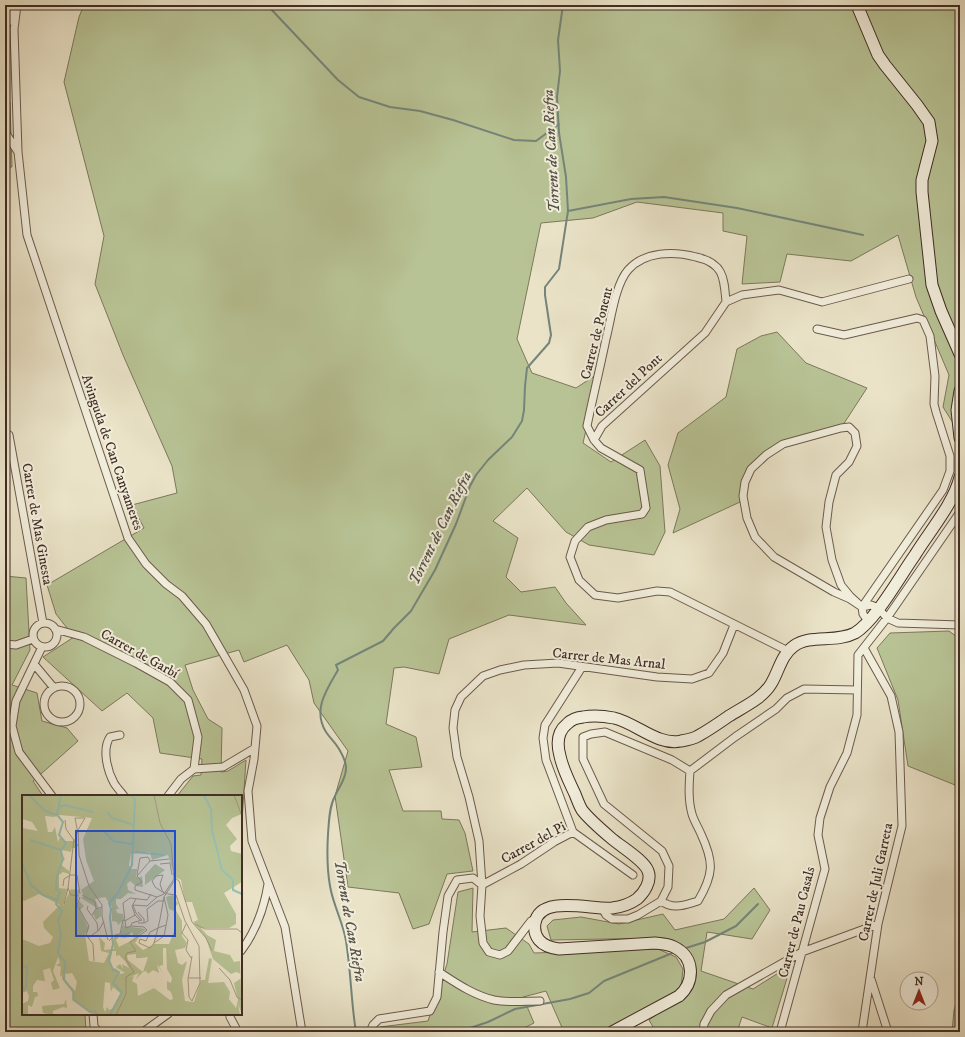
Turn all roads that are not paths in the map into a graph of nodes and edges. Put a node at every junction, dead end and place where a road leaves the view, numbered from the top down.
1 (9, 5) edge
2 (17, 5) edge
3 (857, 5) edge
4 (14, 29) junction
5 (5, 132) edge
6 (18, 152) junction
7 (909, 279) dead end
8 (726, 302) junction
9 (817, 329) dead end
10 (960, 354) edge
11 (960, 392) edge
12 (5, 433) edge
13 (960, 438) edge
14 (594, 440) junction
15 (960, 477) edge
16 (960, 512) edge
17 (862, 607) junction
18 (878, 608) junction
19 (887, 618) junction
20 (43, 623) junction
21 (866, 624) junction
22 (734, 625) junction
23 (960, 625) edge
24 (55, 629) junction
25 (877, 630) junction
26 (33, 639) junction
27 (5, 644) edge
28 (42, 647) junction
29 (864, 648) junction
30 (788, 651) junction
31 (34, 664) junction
32 (582, 666) junction
33 (54, 688) junction
34 (857, 690) junction
35 (120, 735) dead end
36 (255, 748) junction
37 (194, 769) junction
38 (690, 770) junction
39 (51, 795) edge
40 (123, 795) edge
41 (169, 795) edge
42 (573, 832) junction
43 (633, 876) dead end
44 (268, 884) junction
45 (482, 885) junction
46 (661, 901) junction
47 (602, 908) junction
48 (536, 918) junction
49 (878, 924) junction
50 (520, 935) junction
51 (537, 936) junction
52 (242, 950) edge
53 (802, 952) junction
54 (439, 972) junction
55 (870, 977) junction
56 (540, 1001) dead end
57 (93, 1015) edge
58 (167, 1015) edge
59 (230, 1017) dead end
60 (98, 1032) edge
61 (143, 1032) edge
62 (238, 1032) edge
63 (302, 1032) edge
64 (370, 1032) edge
65 (612, 1032) edge
66 (703, 1032) edge
67 (780, 1032) edge
68 (862, 1032) edge
69 (888, 1032) edge

1 - 4 street
2 - 4 street, Avinguda de Can Canyameres
3 - 10 main road
4 - 6 street, Avinguda de Can Canyameres
5 - 6 street
6 - 36 street, Avinguda de Can Canyameres
7 - 8 street
8 - 14 street, Carrer del Pont
8 - 14 street, Carrer de Ponent
9 - 17 street
11 - 13 main road
12 - 20 street, Carrer de Mas Ginesta
14 - 22 street
15 - 18 main road
16 - 19 street, Carrer de Pau Casals
17 - 17 street
17 - 18 street
17 - 21 street
18 - 19 street
18 - 21 main road
19 - 23 street
19 - 25 street, Carrer de Pau Casals
20 - 24 street
20 - 26 street
21 - 25 street
21 - 30 main road
22 - 30 street
22 - 32 street, Carrer de Mas Arnal
24 - 28 street
24 - 37 street, Carrer de Garbí
25 - 29 street, Carrer de Pau Casals
26 - 27 street
26 - 28 street
28 - 31 street
29 - 34 street, Carrer de Pau Casals
29 - 49 street, Carrer de Juli Garreta
30 - 47 main road
31 - 33 street
31 - 39 street
32 - 42 street
32 - 45 street, Carrer de Mas Arnal
33 - 33 street
34 - 38 street
34 - 53 street, Carrer de Pau Casals
35 - 40 street
36 - 37 street
36 - 44 street, Avinguda de Can Canyameres
37 - 41 street
38 - 46 street
38 - 46 street
42 - 43 street, Carrer del Pi
42 - 45 street, Carrer del Pi
44 - 52 street
44 - 63 street, Avinguda de Can Canyameres
45 - 50 street
45 - 54 street
46 - 47 street
47 - 48 main road
48 - 50 street
48 - 51 main road
49 - 53 street
49 - 55 street, Carrer de Juli Garreta
50 - 51 street
51 - 65 main road
53 - 66 street
53 - 67 street, Carrer de Pau Casals
54 - 56 street
54 - 64 street
55 - 68 street, Carrer de Juli Garreta
55 - 69 street
57 - 60 street
58 - 61 street
59 - 62 street

